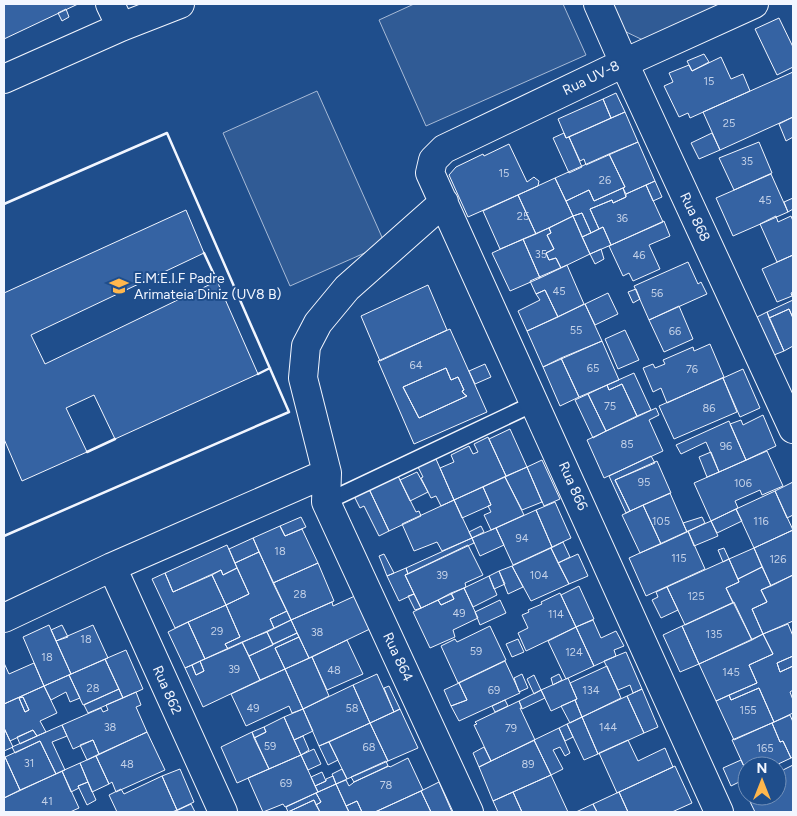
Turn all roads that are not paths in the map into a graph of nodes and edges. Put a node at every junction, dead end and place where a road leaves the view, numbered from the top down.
1 (180, 4) edge
2 (598, 4) edge
3 (754, 4) edge
4 (116, 16) edge
5 (624, 63) junction
6 (4, 79) edge
7 (433, 160) joint
8 (444, 202) junction
9 (535, 403) junction
10 (793, 429) edge
11 (327, 473) junction
12 (326, 502) junction
13 (112, 567) junction
14 (4, 618) edge
15 (223, 812) edge
16 (469, 812) edge
17 (719, 812) edge

1 - 4 street
2 - 5 street, Rua 868
3 - 5 street, Rua UV-8
4 - 6 street
5 - 7 street, Rua UV-8
5 - 10 street, Rua 868
7 - 8 street, Rua 866
8 - 9 street, Rua 866
8 - 11 street
9 - 12 lane
9 - 17 street, Rua 866
11 - 12 street
11 - 13 street
12 - 16 street, Rua 864
13 - 14 street
13 - 15 street, Rua 862

